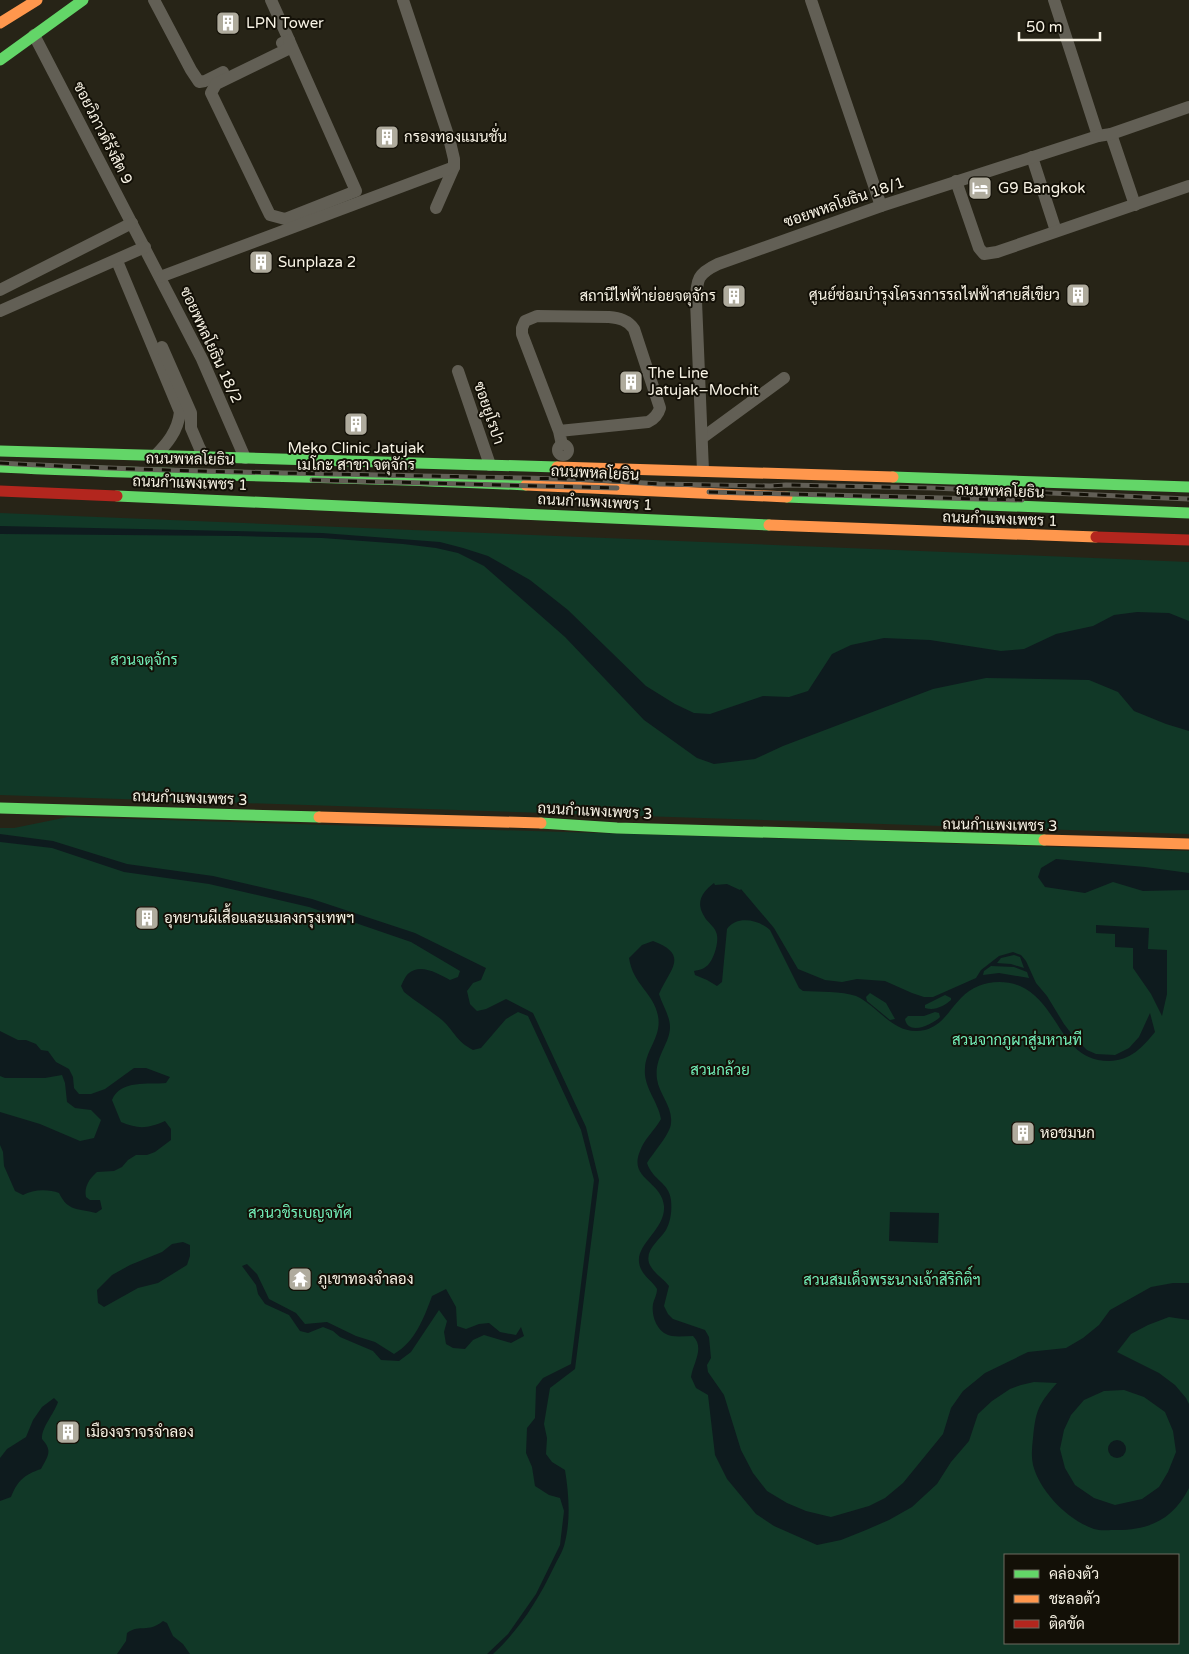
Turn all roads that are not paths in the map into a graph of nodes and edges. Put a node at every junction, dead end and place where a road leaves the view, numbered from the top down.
1 (19, 0) edge
2 (37, 0) edge
3 (83, 0) edge
4 (154, 0) edge
5 (271, 0) edge
6 (403, 0) edge
7 (811, 0) edge
8 (1054, 0) edge
9 (2, 20) edge
10 (34, 35) junction
11 (291, 43) junction
12 (0, 60) edge
13 (1188, 109) edge
14 (1105, 135) junction
15 (1032, 157) junction
16 (454, 166) junction
17 (956, 181) junction
18 (1189, 186) edge
19 (1135, 205) junction
20 (881, 206) junction
21 (436, 208) dead end
22 (132, 223) junction
23 (1056, 231) junction
24 (145, 247) junction
25 (120, 259) junction
26 (160, 277) junction
27 (0, 290) edge
28 (0, 311) edge
29 (458, 371) dead end
30 (784, 378) dead end
31 (177, 426) junction
32 (192, 428) junction
33 (559, 431) junction
34 (0, 438) edge
35 (702, 438) junction
36 (3, 451) edge
37 (154, 456) junction
38 (563, 456) junction
39 (205, 457) junction
40 (245, 458) junction
41 (395, 462) junction
42 (490, 465) junction
43 (0, 467) edge
44 (703, 471) junction
45 (350, 478) junction
46 (1167, 486) junction
47 (1189, 487) edge
48 (0, 491) edge
49 (1189, 498) edge
50 (1189, 513) edge
51 (1189, 540) edge
52 (0, 808) edge
53 (1189, 844) edge

1 - 9 main road
2 - 9 main road
3 - 10 main road
4 - 11 street
5 - 11 street
6 - 16 street
7 - 20 street
8 - 14 street
10 - 12 main road
10 - 22 street, ซอยวิภาวดีรังสิต 9
11 - 11 street
13 - 14 street, ซอยพหลโยธิน 18/1
14 - 15 street, ซอยพหลโยธิน 18/1
14 - 19 street
15 - 17 street, ซอยพหลโยธิน 18/1
15 - 23 street
16 - 21 street
16 - 26 street
17 - 20 street, ซอยพหลโยธิน 18/1
17 - 23 street
18 - 19 street
19 - 23 street
20 - 35 street, ซอยพหลโยธิน 18/1
22 - 24 street, ซอยวิภาวดีรังสิต 9
22 - 27 street
24 - 25 street
24 - 26 street, ซอยพหลโยธิน 18/2
25 - 28 street
25 - 31 street
25 - 32 street
26 - 40 street, ซอยพหลโยธิน 18/2
29 - 42 street, ซอยยูโรปา
30 - 35 street
31 - 32 street
31 - 37 street
32 - 39 street
33 - 33 street
33 - 38 street
34 - 36 street
35 - 44 street, ซอยพหลโยธิน 18/1
36 - 37 main road, ถนนพหลโยธิน
37 - 39 main road, ถนนพหลโยธิน
38 - 42 main road, ถนนพหลโยธิน
38 - 44 main road, ถนนพหลโยธิน
39 - 40 main road, ถนนพหลโยธิน
40 - 41 main road, ถนนพหลโยธิน
41 - 42 main road, ถนนพหลโยธิน
41 - 45 main road
43 - 45 main road, ถนนพหลโยธิน
44 - 46 main road, ถนนพหลโยธิน
45 - 50 main road, ถนนพหลโยธิน
46 - 47 main road, ถนนพหลโยธิน
46 - 49 main road
48 - 51 main road, ถนนกำแพงเพชร 1
52 - 53 main road, ถนนกำแพงเพชร 3

